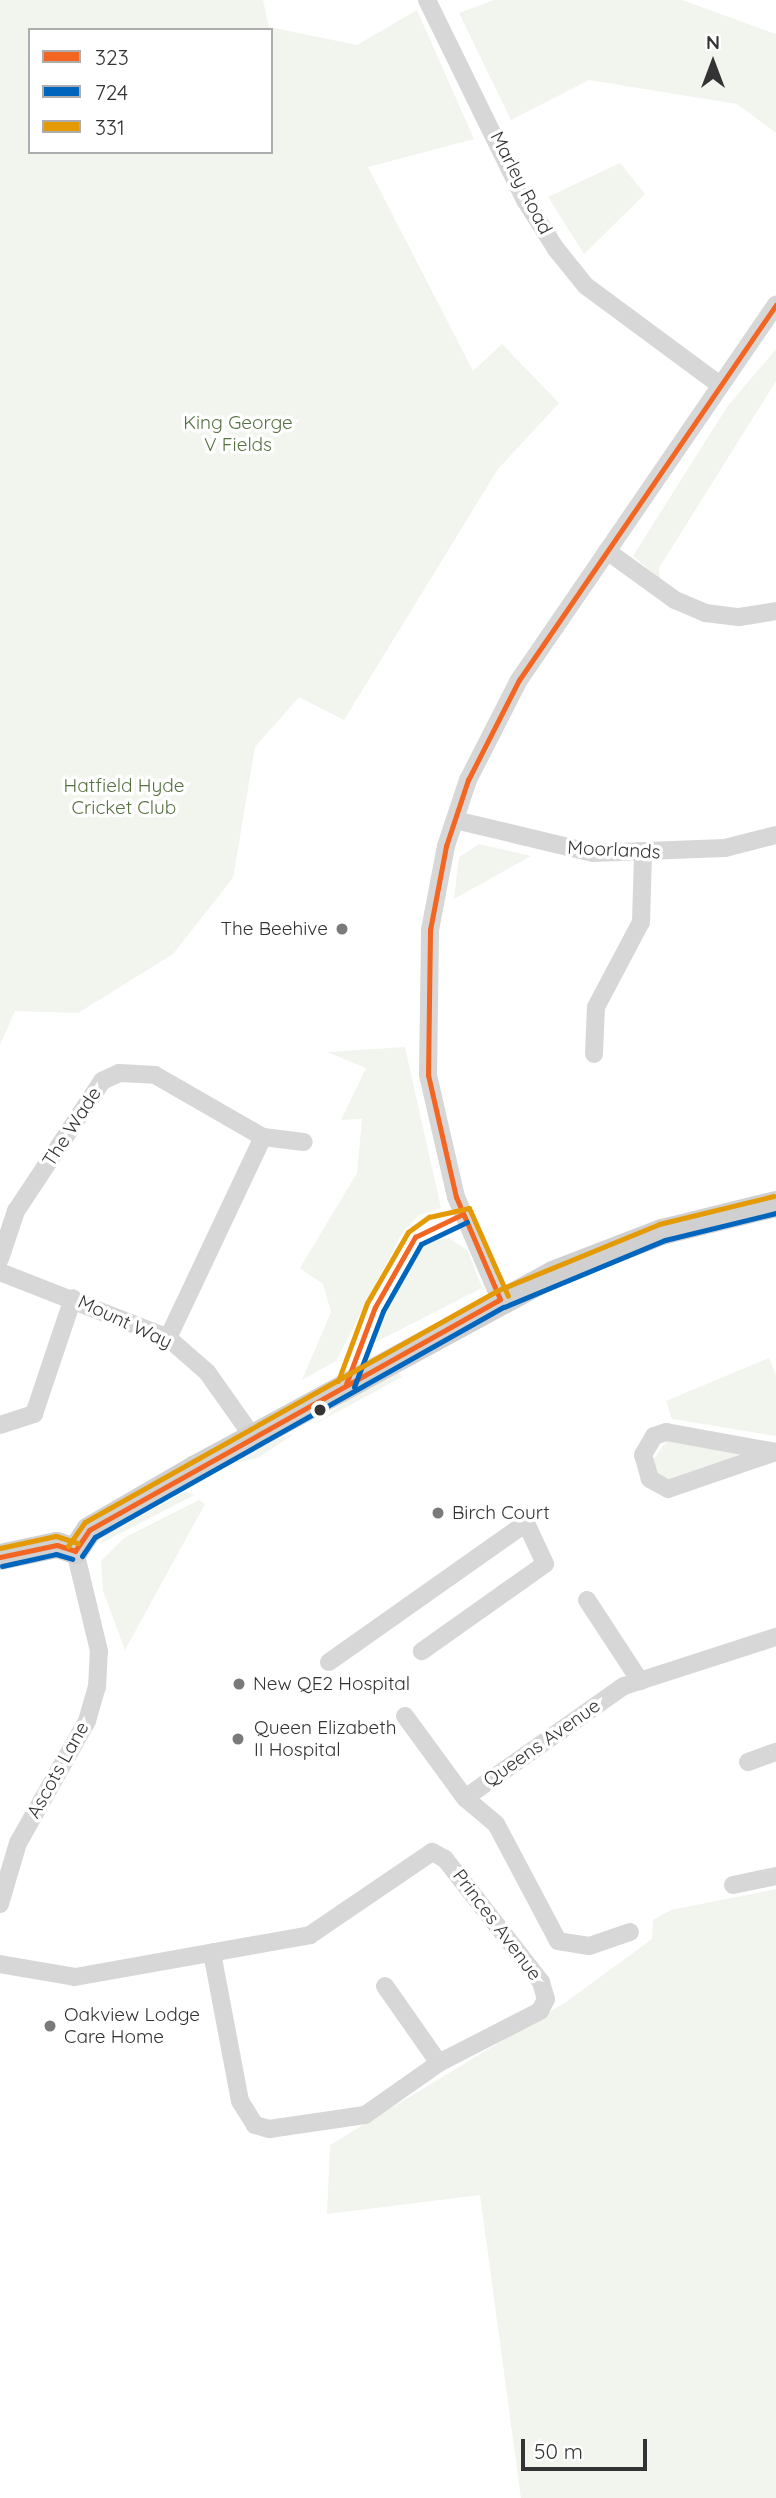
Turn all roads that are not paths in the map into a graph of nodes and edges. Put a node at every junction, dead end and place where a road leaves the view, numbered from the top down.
1 (427, 0) edge
2 (775, 308) edge
3 (720, 385) junction
4 (607, 551) junction
5 (776, 611) edge
6 (455, 820) junction
7 (776, 835) edge
8 (643, 855) junction
9 (594, 1054) dead end
10 (263, 1137) junction
11 (304, 1142) dead end
12 (776, 1204) edge
13 (0, 1259) edge
14 (0, 1272) edge
15 (73, 1298) junction
16 (500, 1299) junction
17 (168, 1338) junction
18 (0, 1425) edge
19 (253, 1437) junction
20 (776, 1452) edge
21 (75, 1551) junction
22 (0, 1557) edge
23 (587, 1600) dead end
24 (774, 1643) edge
25 (422, 1651) dead end
26 (329, 1662) dead end
27 (640, 1681) junction
28 (405, 1716) dead end
29 (776, 1752) edge
30 (748, 1762) dead end
31 (465, 1798) junction
32 (776, 1876) edge
33 (733, 1885) dead end
34 (0, 1904) edge
35 (629, 1932) dead end
36 (212, 1953) junction
37 (0, 1964) edge
38 (385, 1986) dead end
39 (439, 2063) junction

1 - 3 street, Marley Road
2 - 3 street
3 - 4 street
4 - 5 street
4 - 6 street
6 - 8 street, Moorlands
6 - 16 street
7 - 8 street, Moorlands
8 - 9 street
10 - 11 street, The Wade
10 - 13 street, The Wade
10 - 17 street
12 - 16 street
14 - 15 street, Mount Way
15 - 17 street, Mount Way
15 - 18 street
16 - 19 street
17 - 19 street, Mount Way
19 - 21 street
20 - 20 street
21 - 22 street
21 - 34 street, Ascots Lane
23 - 27 street
24 - 27 street, Queens Avenue
25 - 26 street
27 - 31 street, Queens Avenue
28 - 31 street
29 - 30 street
31 - 35 street, Queens Avenue
32 - 33 street
36 - 37 street, Princes Avenue
36 - 39 street, Princes Avenue
36 - 39 street, Princes Avenue
38 - 39 street

